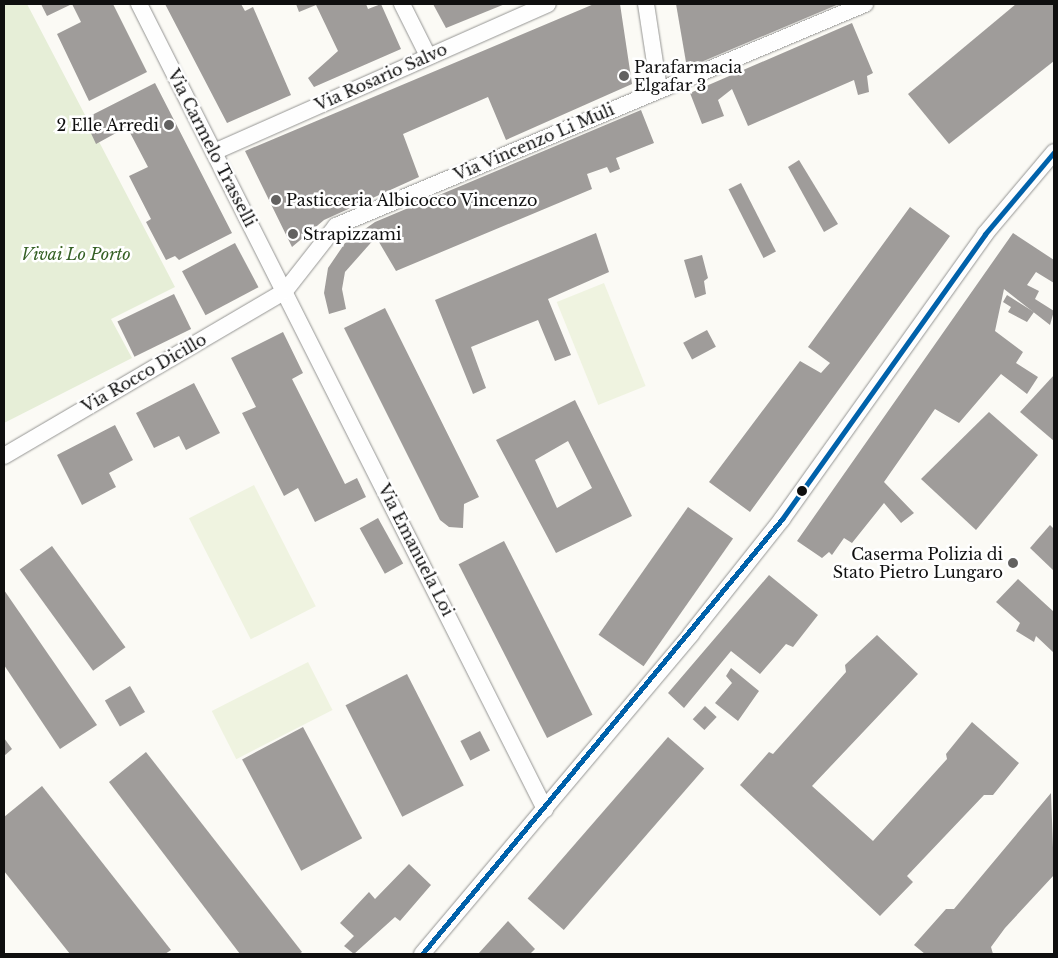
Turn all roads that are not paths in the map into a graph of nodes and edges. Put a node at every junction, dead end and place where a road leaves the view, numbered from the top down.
1 (139, 4) edge
2 (402, 4) edge
3 (548, 4) edge
4 (646, 4) edge
5 (864, 4) edge
6 (428, 56) junction
7 (659, 89) junction
8 (214, 152) junction
9 (1054, 152) edge
10 (285, 291) junction
11 (4, 456) edge
12 (545, 810) junction
13 (422, 954) edge

1 - 8 street, Via Carmelo Trasselli
2 - 6 street
3 - 6 street, Via Rosario Salvo
4 - 7 street
5 - 7 street, Via Vincenzo Li Muli
6 - 8 street, Via Rosario Salvo
7 - 10 street, Via Vincenzo Li Muli
8 - 10 street, Via Carmelo Trasselli
9 - 12 street
10 - 11 street, Via Rocco Dicillo
10 - 12 street, Via Emanuela Loi
12 - 13 street

